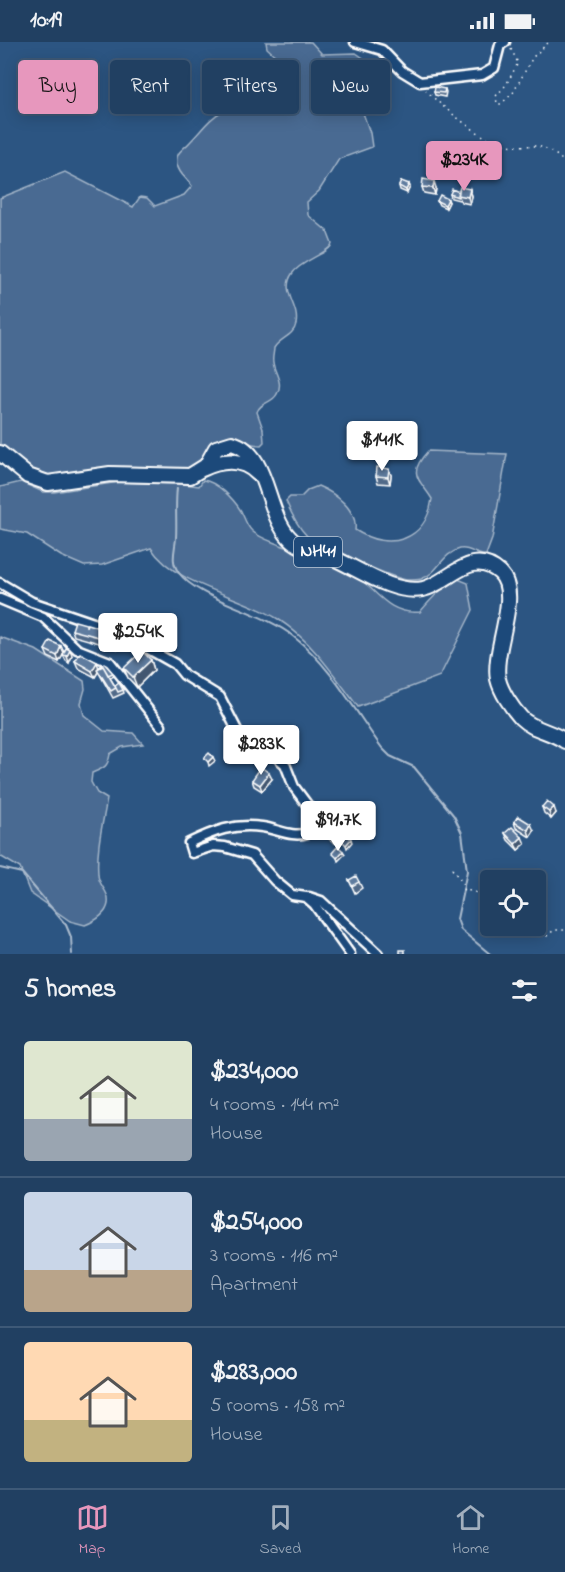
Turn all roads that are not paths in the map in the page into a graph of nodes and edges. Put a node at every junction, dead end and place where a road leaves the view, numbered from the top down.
1 (355, 42) edge
2 (506, 42) edge
3 (0, 453) edge
4 (0, 583) edge
5 (0, 599) edge
6 (31, 606) junction
7 (161, 726) dead end
8 (565, 741) edge
9 (306, 897) junction
10 (350, 954) edge
11 (378, 954) edge

1 - 2 street
3 - 8 highway, NH41
4 - 6 street
5 - 6 street
6 - 7 street
6 - 9 street
9 - 10 street
9 - 11 street

